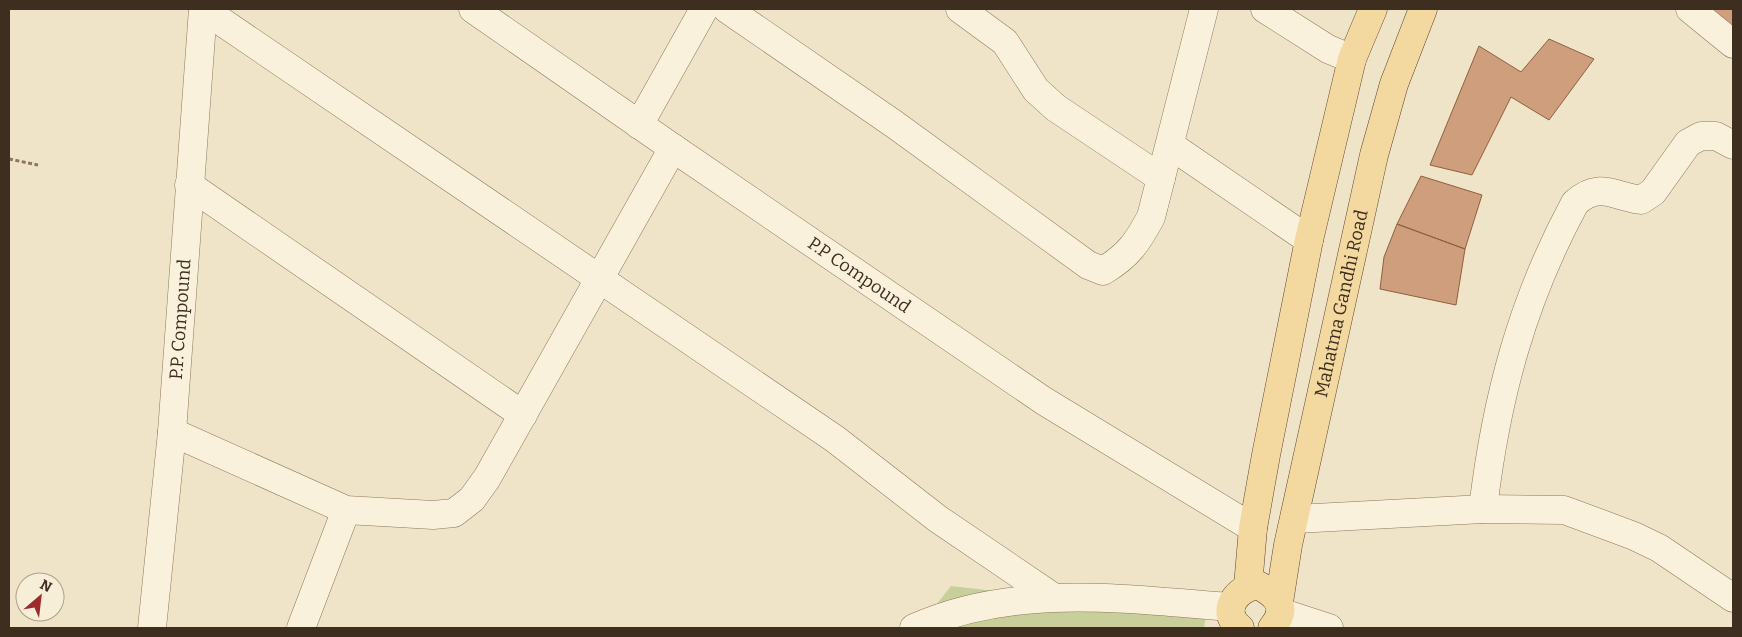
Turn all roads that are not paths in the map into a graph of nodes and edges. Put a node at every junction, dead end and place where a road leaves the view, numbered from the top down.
1 (203, 9) edge
2 (473, 9) edge
3 (704, 9) edge
4 (727, 9) edge
5 (960, 9) edge
6 (1204, 9) edge
7 (1265, 9) edge
8 (1373, 9) edge
9 (1423, 9) edge
10 (1690, 9) edge
11 (1733, 44) edge
12 (1352, 59) junction
13 (639, 125) junction
14 (1170, 145) junction
15 (1733, 145) edge
16 (673, 148) junction
17 (1161, 178) junction
18 (189, 186) junction
19 (1309, 240) junction
20 (600, 278) junction
21 (523, 415) junction
22 (172, 432) junction
23 (1483, 509) junction
24 (346, 510) junction
25 (1296, 519) junction
26 (1254, 528) junction
27 (1248, 586) junction
28 (1053, 597) junction
29 (1733, 598) edge
30 (1277, 614) edge
31 (1233, 620) edge
32 (152, 628) edge
33 (301, 628) edge
34 (914, 628) edge
35 (1329, 628) edge

1 - 18 street, P.P. Compound
1 - 20 street
2 - 13 street, P.P Compound
3 - 13 street
4 - 17 street
5 - 17 street
6 - 14 street
7 - 12 street
8 - 12 main road
9 - 25 main road, Mahatma Gandhi Road
10 - 11 street
12 - 19 main road
13 - 16 street, P.P Compound
14 - 17 street
14 - 19 street
15 - 23 street
16 - 20 street
16 - 26 street, P.P Compound
18 - 21 street
18 - 22 street, P.P. Compound
19 - 26 main road
20 - 21 street
20 - 28 street
21 - 24 street
22 - 24 street
22 - 32 street, P.P. Compound
23 - 25 street
23 - 29 street
24 - 33 street
25 - 30 main road, Mahatma Gandhi Road
26 - 27 main road
27 - 30 main road
27 - 31 main road
28 - 31 street
28 - 34 street
30 - 35 street

